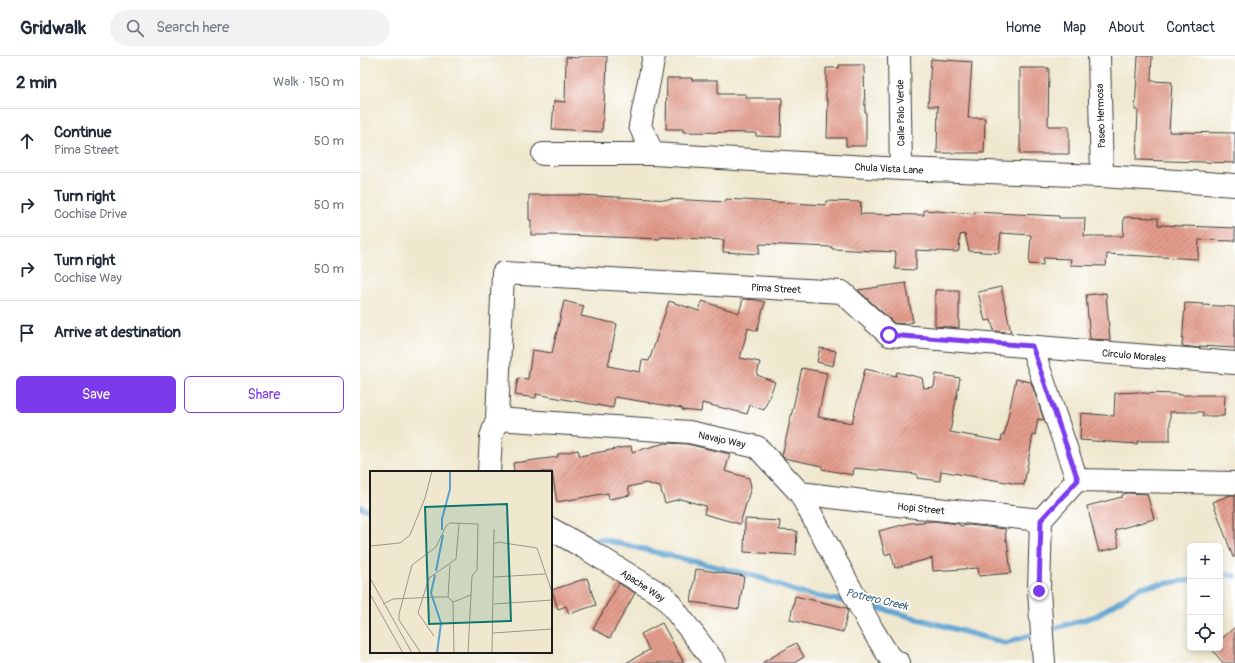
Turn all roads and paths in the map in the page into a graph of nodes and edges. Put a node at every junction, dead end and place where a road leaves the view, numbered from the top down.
1 (654, 56) edge
2 (899, 56) edge
3 (1099, 56) edge
4 (543, 154) dead end
5 (653, 154) junction
6 (901, 169) junction
7 (1102, 176) junction
8 (1235, 185) edge
9 (1032, 346) junction
10 (1235, 363) edge
11 (496, 419) junction
12 (489, 471) edge
13 (1078, 480) junction
14 (1235, 483) edge
15 (800, 492) junction
16 (1041, 520) junction
17 (552, 530) edge
18 (1043, 659) edge
19 (715, 663) edge
20 (899, 663) edge

1 - 5 street
2 - 6 street, Calle Palo Verde
3 - 7 street, Paseo Hermosa
4 - 5 street, Chula Vista Lane
5 - 6 street, Chula Vista Lane
6 - 7 street, Chula Vista Lane
7 - 8 street, Chula Vista Lane
9 - 10 street, Circulo Morales
9 - 11 street, Pima Street
9 - 13 street
11 - 12 street
11 - 15 street, Navajo Way
13 - 14 street
13 - 16 street
15 - 16 street, Hopi Street
15 - 20 street, Navajo Way
16 - 18 street
17 - 19 street, Apache Way

